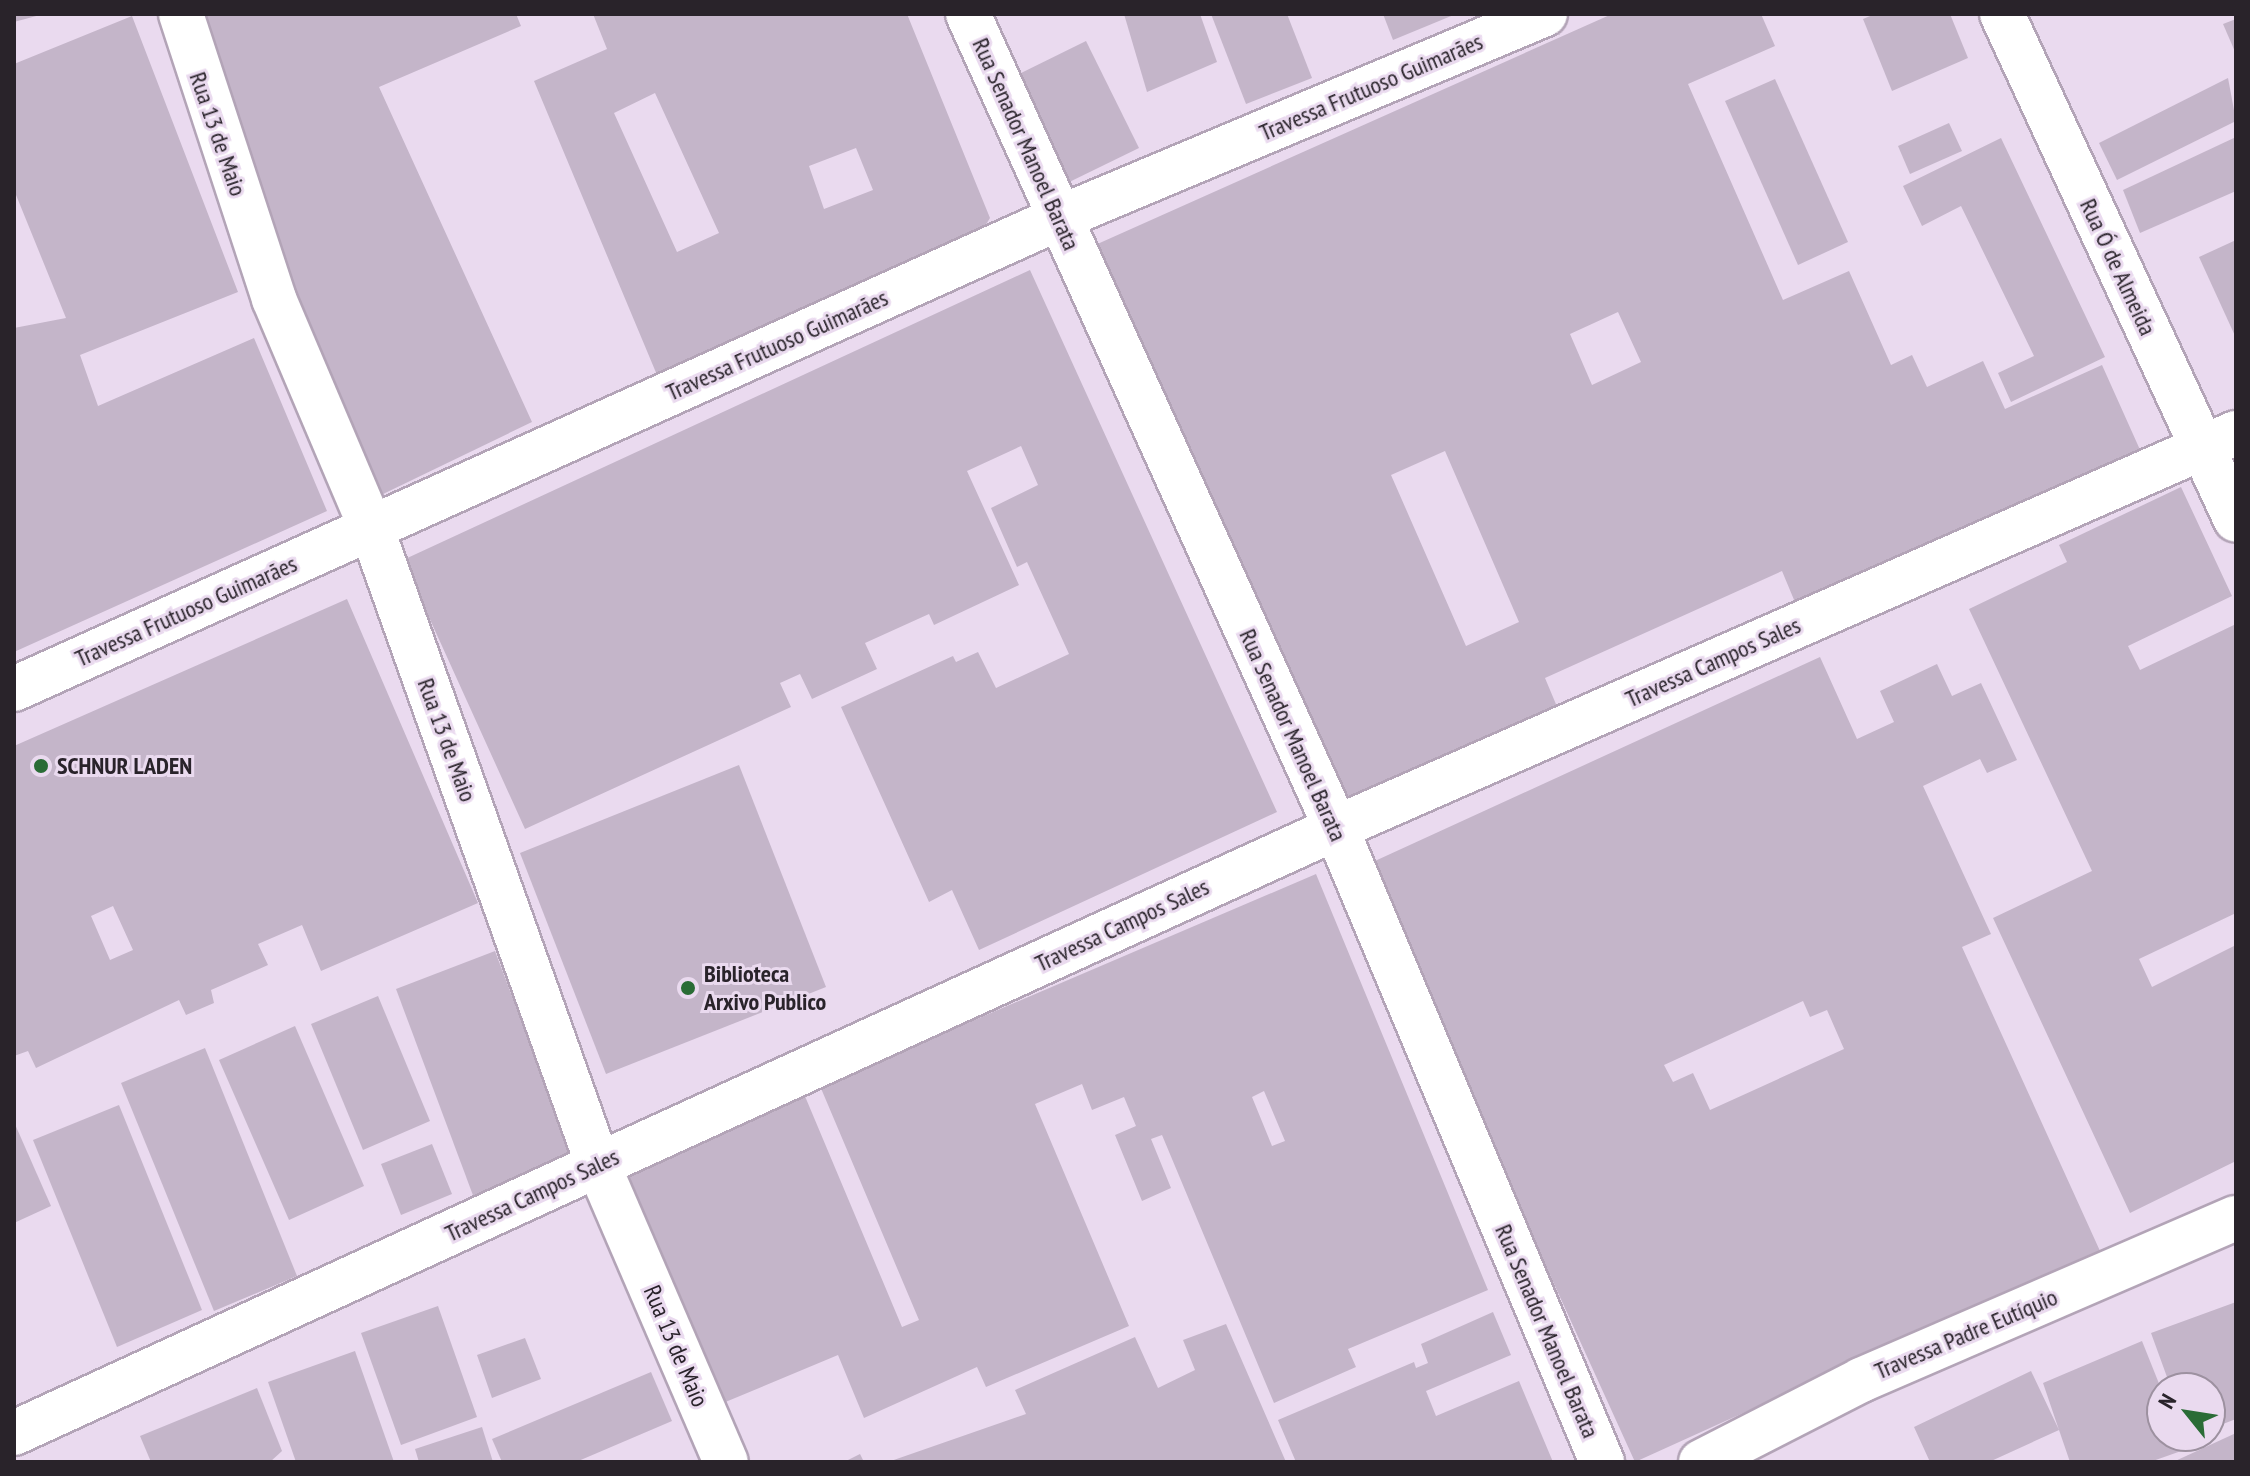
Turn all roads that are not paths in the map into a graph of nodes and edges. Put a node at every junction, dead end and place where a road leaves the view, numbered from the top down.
1 (181, 14) edge
2 (968, 14) edge
3 (1545, 14) edge
4 (2002, 14) edge
5 (1059, 218) junction
6 (2218, 440) edge
7 (2236, 520) edge
8 (371, 527) junction
9 (14, 689) edge
10 (1336, 828) junction
11 (598, 1165) junction
12 (2235, 1220) edge
13 (14, 1433) edge
14 (726, 1462) edge
15 (1602, 1462) edge
16 (1701, 1462) edge

1 - 8 street, Rua 13 de Maio
2 - 5 street, Rua Senador Manoel Barata
3 - 5 street, Travessa Frutuoso Guimarães
4 - 6 street, Rua Ó de Almeida
5 - 8 street, Travessa Frutuoso Guimarães
5 - 10 street, Rua Senador Manoel Barata
6 - 7 street, Rua Ó de Almeida
6 - 10 street, Travessa Campos Sales
8 - 9 street, Travessa Frutuoso Guimarães
8 - 11 street, Rua 13 de Maio
10 - 11 street, Travessa Campos Sales
10 - 15 street, Rua Senador Manoel Barata
11 - 13 street, Travessa Campos Sales
11 - 14 street, Rua 13 de Maio
12 - 16 street, Travessa Padre Eutíquio

